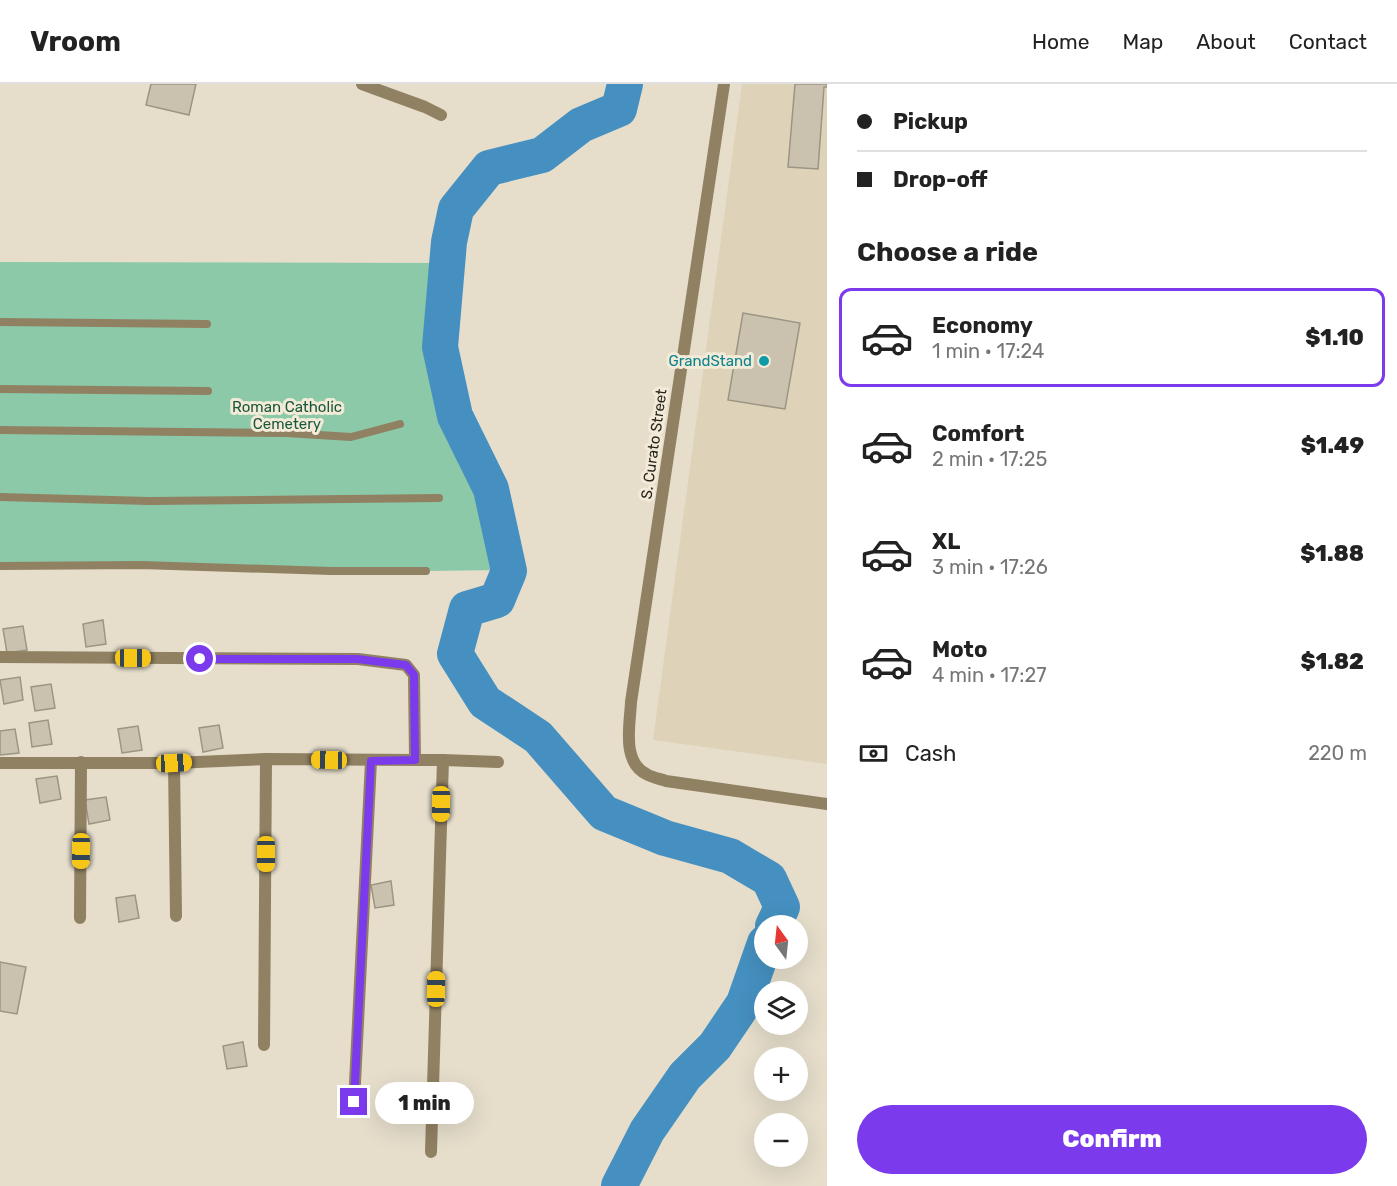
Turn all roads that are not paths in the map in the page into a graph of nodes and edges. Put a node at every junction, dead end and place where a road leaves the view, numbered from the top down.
1 (401, 84) edge
2 (724, 84) edge
3 (364, 85) edge
4 (390, 94) junction
5 (441, 115) dead end
6 (0, 322) edge
7 (207, 324) dead end
8 (0, 389) edge
9 (208, 391) dead end
10 (400, 424) dead end
11 (0, 430) edge
12 (0, 497) edge
13 (439, 498) dead end
14 (0, 566) edge
15 (426, 571) dead end
16 (0, 657) edge
17 (266, 759) junction
18 (415, 760) junction
19 (443, 760) junction
20 (371, 761) junction
21 (81, 762) junction
22 (498, 762) dead end
23 (0, 763) edge
24 (174, 763) junction
25 (827, 804) edge
26 (176, 916) dead end
27 (80, 918) dead end
28 (264, 1044) dead end
29 (354, 1102) dead end
30 (431, 1152) dead end

1 - 4 street
2 - 25 street, S. Curato Street
3 - 4 street
4 - 5 street
6 - 7 lane
8 - 9 lane
10 - 11 lane
12 - 13 lane
14 - 15 lane
16 - 18 street
17 - 20 street
17 - 24 street
17 - 28 street
18 - 19 street
18 - 20 street
19 - 22 street
19 - 30 street
20 - 29 street
21 - 23 street
21 - 24 street
21 - 27 street
24 - 26 street

